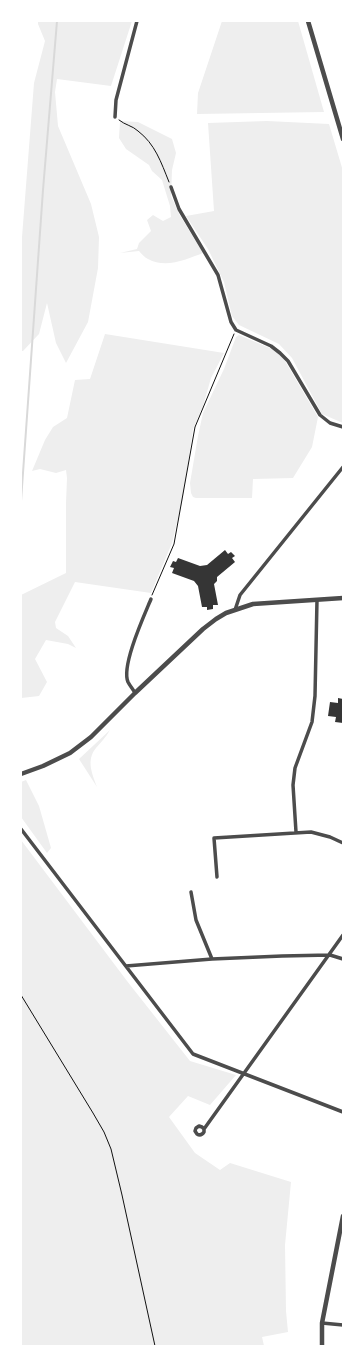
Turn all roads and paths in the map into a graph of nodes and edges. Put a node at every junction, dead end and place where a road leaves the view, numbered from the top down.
1 (137, 21) edge
2 (308, 21) edge
3 (115, 117) joint
4 (343, 139) edge
5 (171, 187) joint
6 (236, 330) junction
7 (343, 427) edge
8 (343, 467) edge
9 (343, 598) edge
10 (151, 599) joint
11 (317, 600) junction
12 (235, 610) junction
13 (136, 692) junction
14 (21, 774) edge
15 (21, 829) edge
16 (296, 832) junction
17 (343, 843) edge
18 (217, 877) dead end
19 (192, 892) dead end
20 (343, 935) edge
21 (330, 955) junction
22 (212, 959) junction
23 (343, 959) edge
24 (126, 966) junction
25 (21, 995) edge
26 (244, 1074) junction
27 (343, 1112) edge
28 (204, 1129) dead end
29 (343, 1216) edge
30 (322, 1323) junction
31 (343, 1325) edge
32 (155, 1346) edge
33 (322, 1346) edge

1 - 3 street
2 - 4 street
3 - 5 path
5 - 6 street
6 - 7 street
6 - 10 path
8 - 12 street
9 - 11 street
10 - 13 street
11 - 12 street
11 - 16 street
12 - 13 street
13 - 14 street
15 - 24 street
16 - 17 street
16 - 18 street
19 - 22 street
20 - 21 street
21 - 22 street
21 - 23 street
21 - 26 street
22 - 24 street
24 - 26 street
25 - 32 path
26 - 27 street
26 - 28 street
29 - 30 street
30 - 31 street
30 - 33 street

